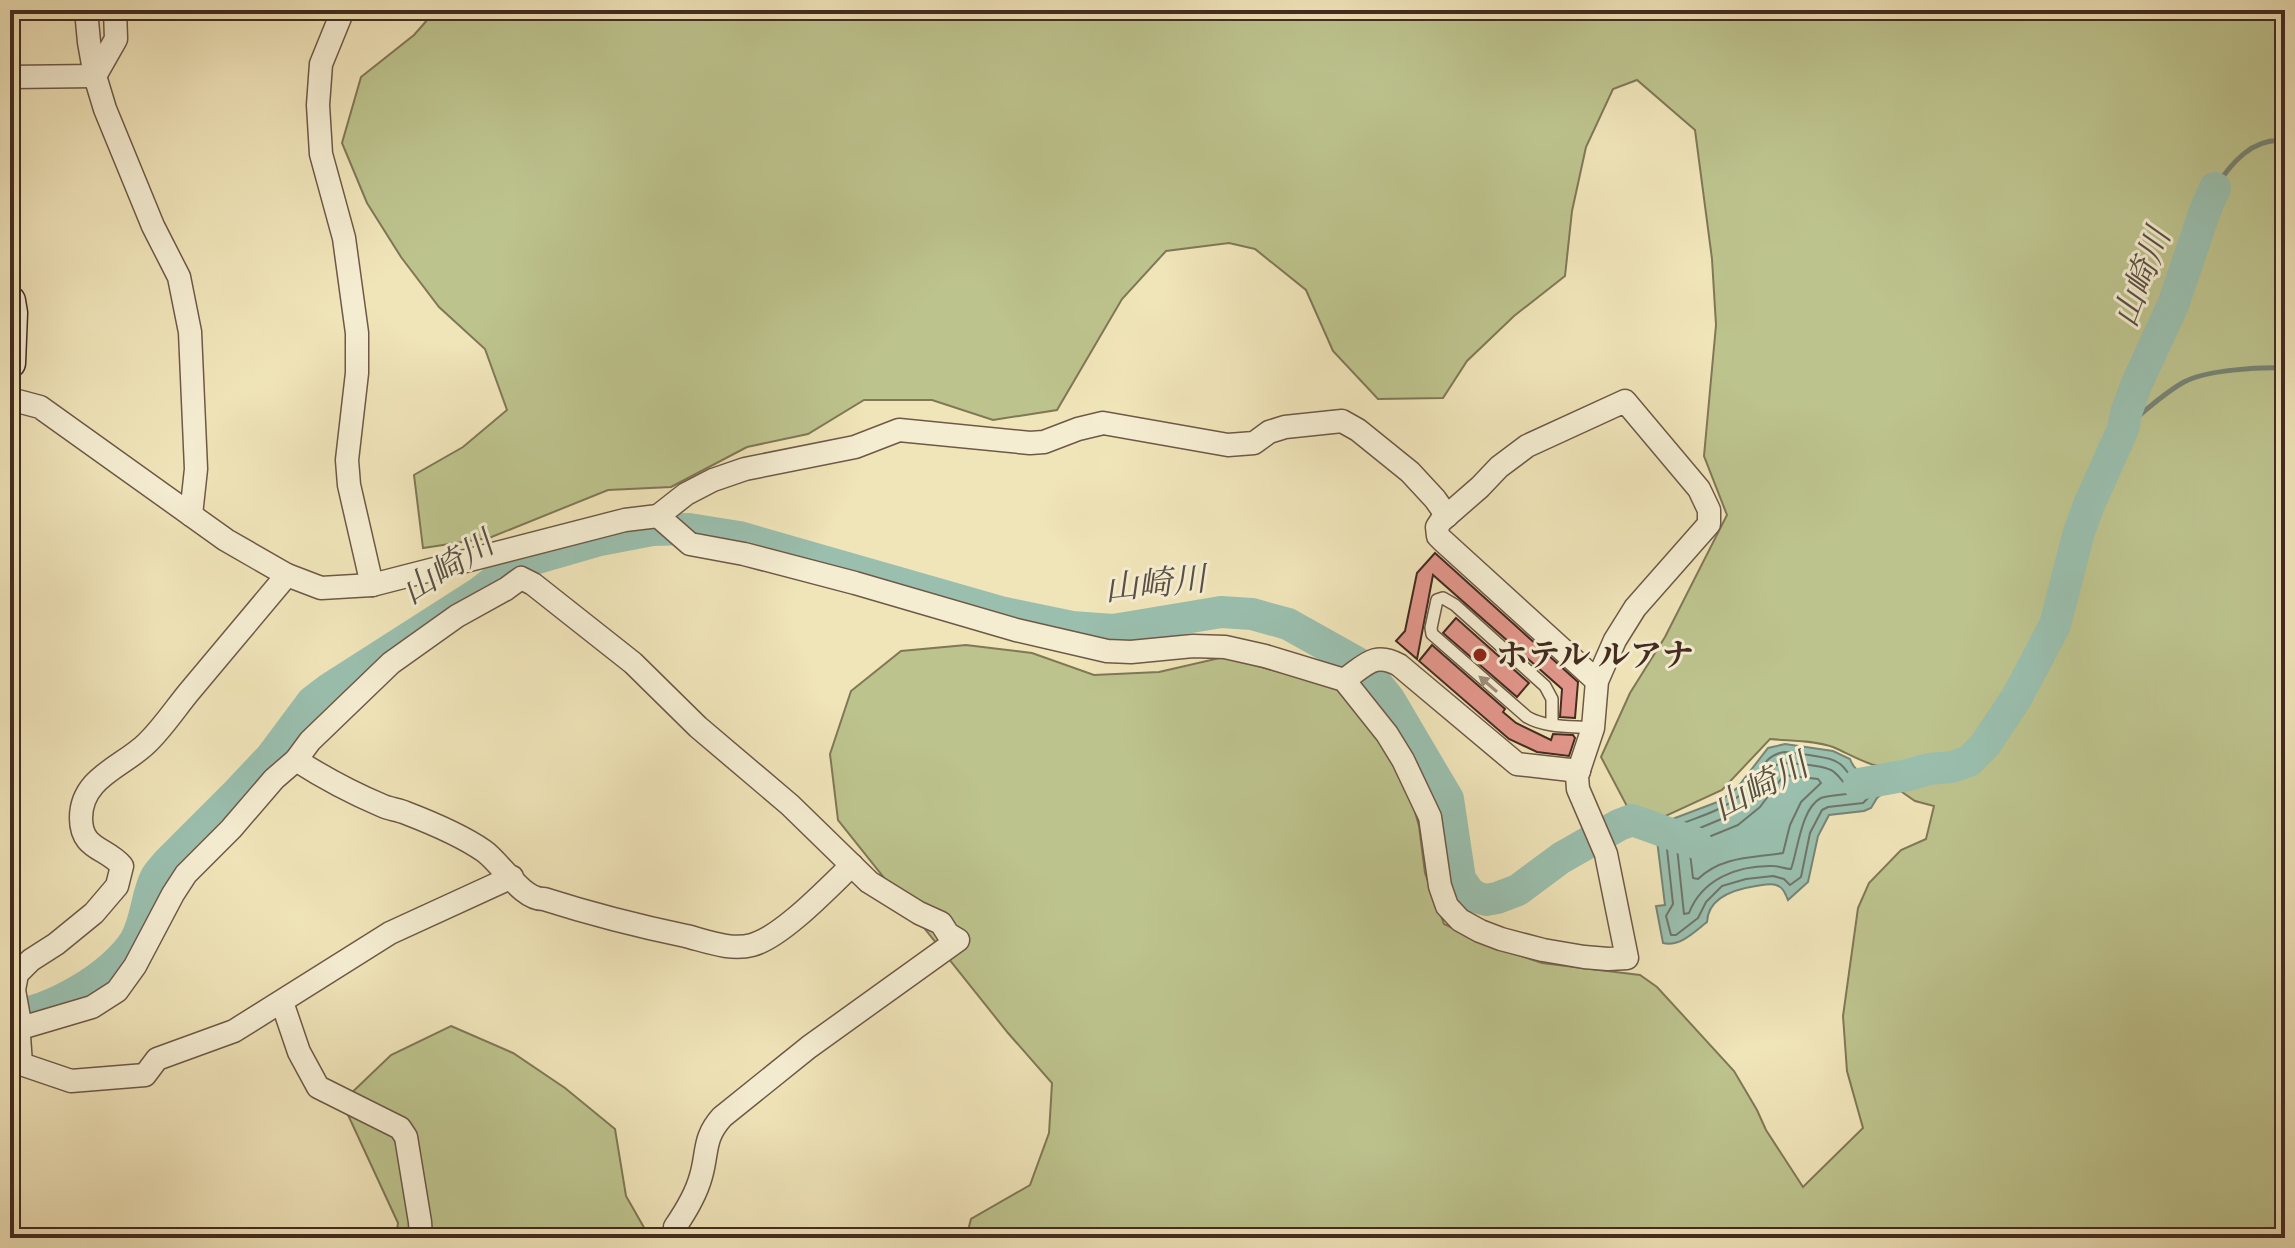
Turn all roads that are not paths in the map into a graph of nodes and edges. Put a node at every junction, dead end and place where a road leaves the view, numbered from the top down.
1 (86, 10) edge
2 (115, 10) edge
3 (343, 10) edge
4 (95, 76) junction
5 (10, 77) edge
6 (10, 301) edge
7 (10, 363) edge
8 (10, 399) edge
9 (191, 515) junction
10 (1447, 516) junction
11 (660, 518) junction
12 (287, 575) junction
13 (372, 585) junction
14 (1357, 672) junction
15 (1597, 681) junction
16 (1552, 725) junction
17 (1593, 728) junction
18 (296, 760) junction
19 (1579, 771) junction
20 (852, 865) junction
21 (512, 877) junction
22 (282, 1002) junction
23 (20, 1019) junction
24 (16, 1069) edge
25 (421, 1238) edge
26 (679, 1238) edge

1 - 4 street
2 - 4 street
3 - 13 street
4 - 5 street
4 - 9 street
6 - 7 main road
8 - 9 street
9 - 12 street
10 - 11 street
10 - 15 street
10 - 15 street
11 - 13 street
11 - 14 street
12 - 13 street
12 - 23 street
14 - 19 street
14 - 19 street
15 - 17 street
16 -> 16 lane
16 - 17 lane
17 - 19 street
18 - 20 street
18 - 21 street
18 - 23 street
20 - 21 street
20 - 26 street
21 - 22 street
22 - 24 street
22 - 25 street
23 - 24 street

